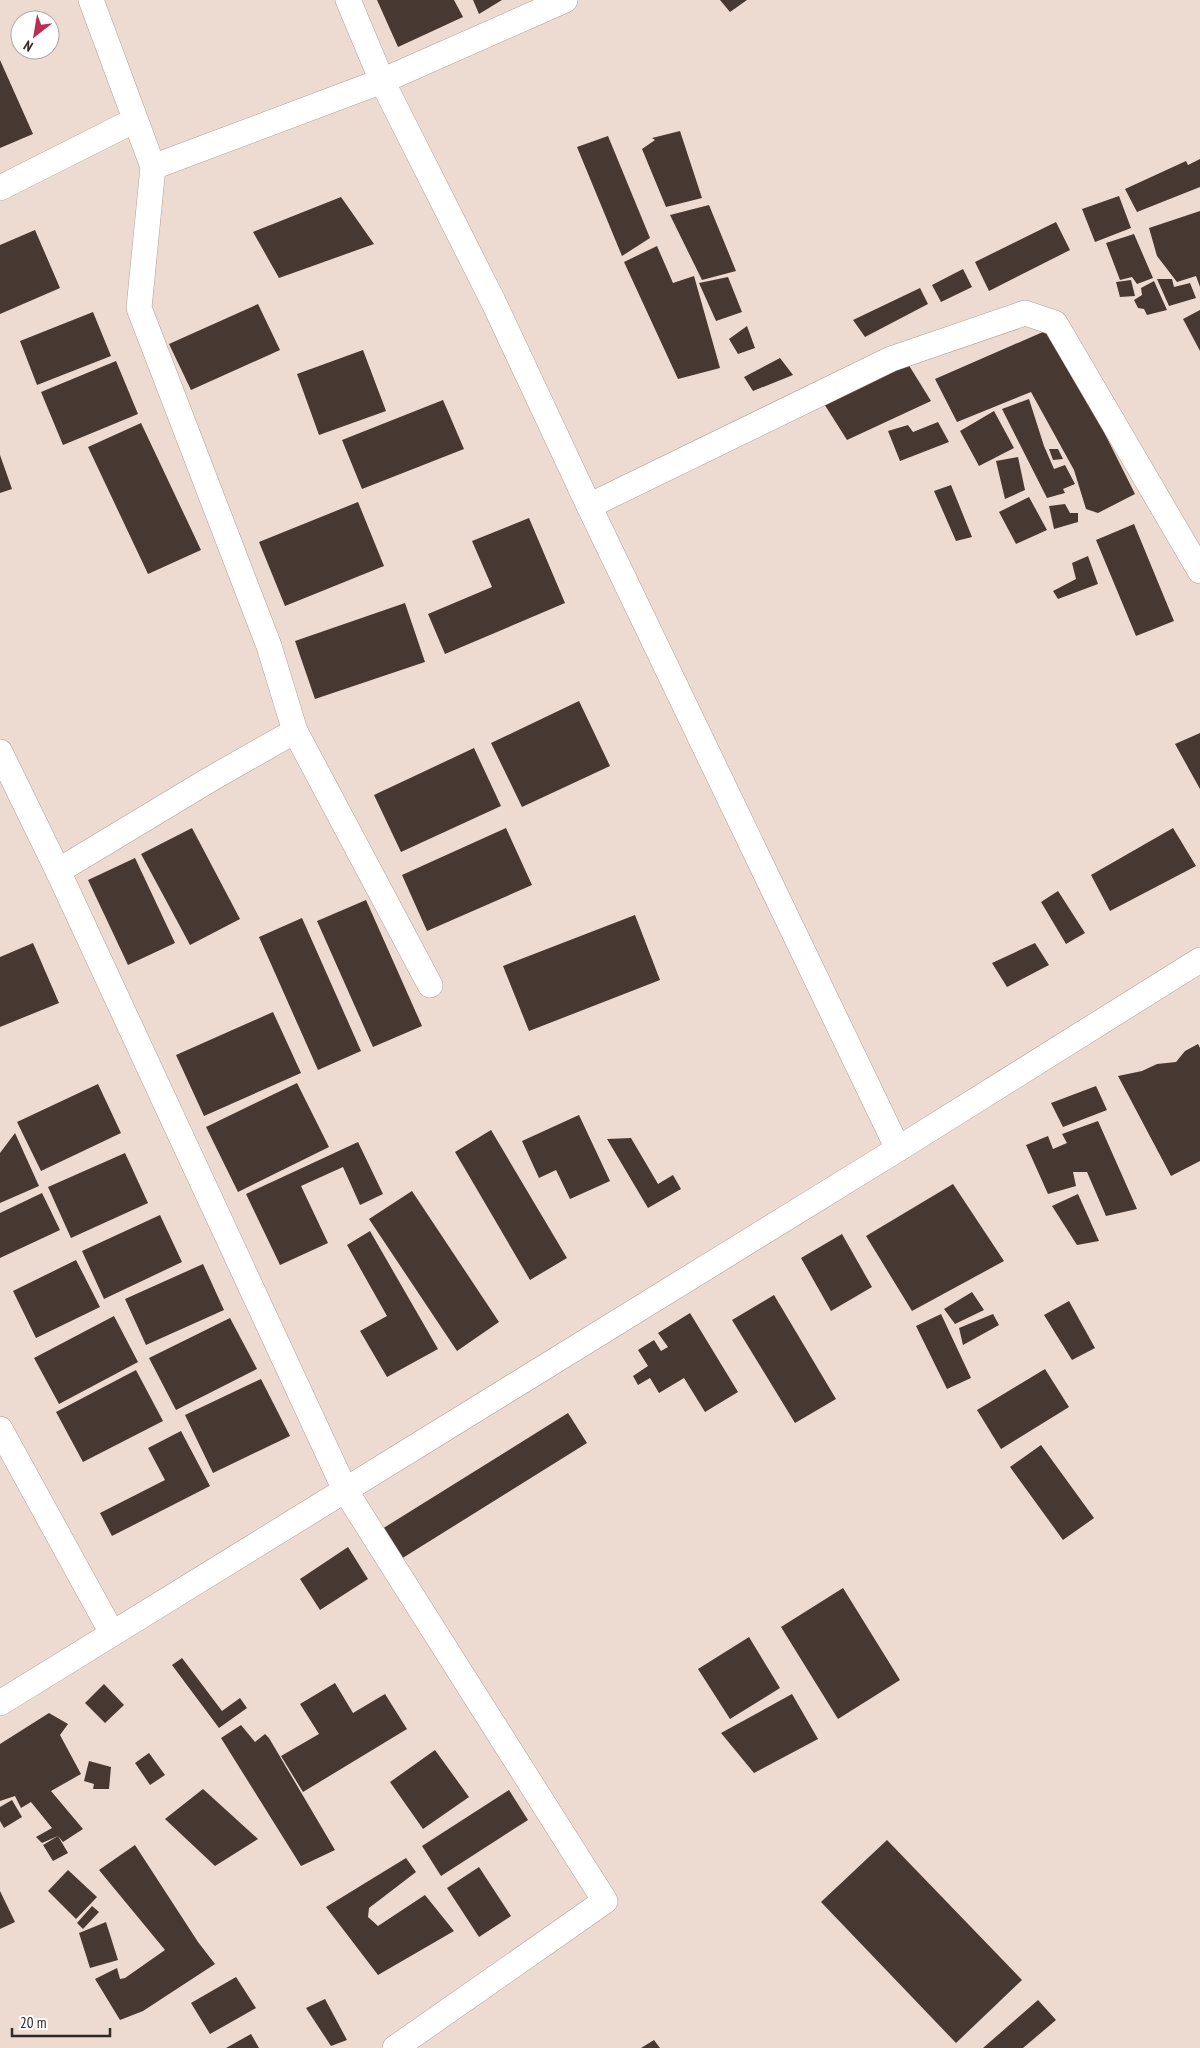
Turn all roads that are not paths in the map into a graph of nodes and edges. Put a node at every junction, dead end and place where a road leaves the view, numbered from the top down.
1 (91, 0) edge
2 (348, 0) edge
3 (565, 0) edge
4 (382, 81) junction
5 (134, 120) junction
6 (153, 167) junction
7 (0, 188) edge
8 (589, 506) junction
9 (1200, 571) edge
10 (295, 731) junction
11 (0, 752) edge
12 (58, 871) junction
13 (1200, 960) edge
14 (430, 985) dead end
15 (898, 1149) junction
16 (0, 1429) edge
17 (345, 1490) junction
18 (112, 1633) junction
19 (0, 1703) edge
20 (395, 2048) edge

1 - 5 street
2 - 4 street
3 - 4 street
4 - 6 street
4 - 8 street
5 - 6 street
5 - 7 street
6 - 10 street
8 - 9 street
8 - 15 street
10 - 12 street
10 - 14 street
11 - 12 street
12 - 17 street
13 - 15 street
15 - 17 street
16 - 18 street
17 - 18 street
17 - 20 street
18 - 19 street

